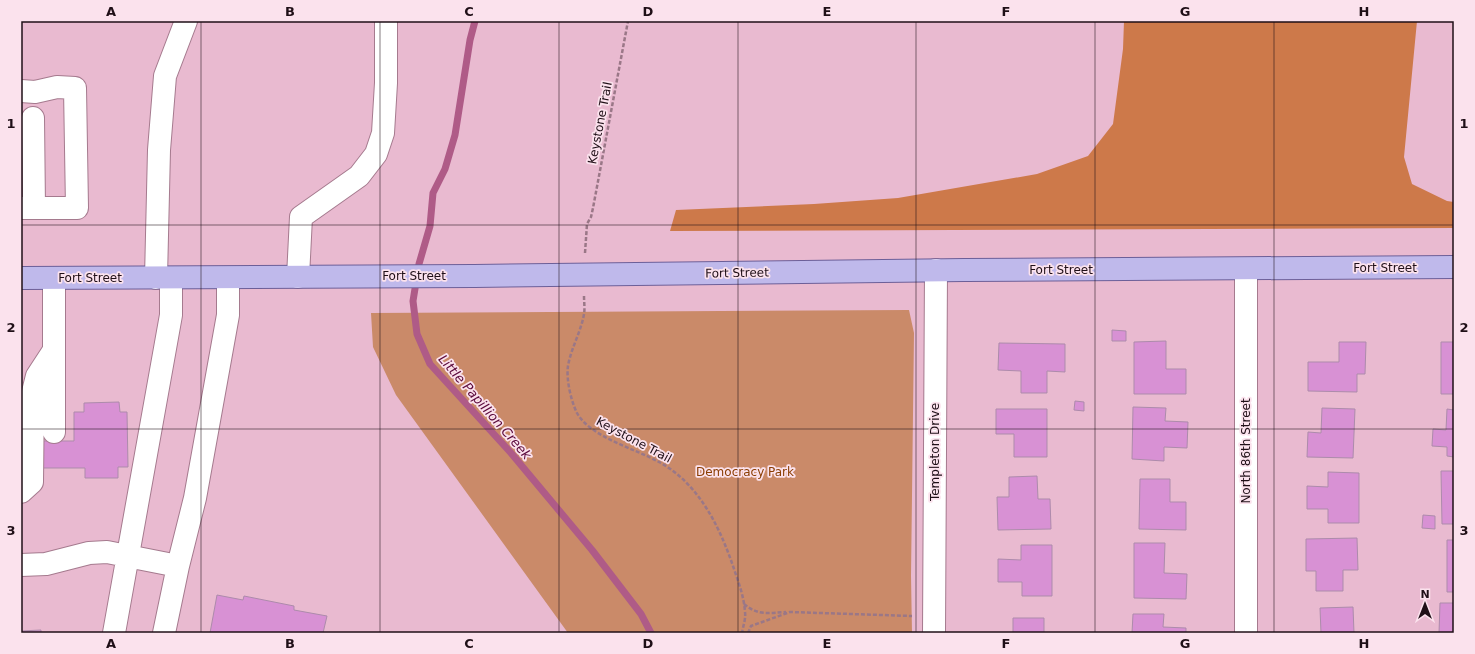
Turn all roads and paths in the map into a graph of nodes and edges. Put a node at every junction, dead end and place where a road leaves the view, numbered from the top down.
1 (186, 21) edge
2 (386, 21) edge
3 (628, 21) edge
4 (21, 77) edge
5 (57, 87) junction
6 (21, 92) edge
7 (33, 118) dead end
8 (27, 208) edge
9 (1454, 268) edge
10 (1246, 269) junction
11 (936, 270) junction
12 (585, 275) junction
13 (298, 277) junction
14 (21, 278) edge
15 (54, 278) junction
16 (163, 278) junction
17 (228, 278) junction
18 (54, 350) junction
19 (54, 432) dead end
20 (21, 492) edge
21 (128, 556) junction
22 (21, 565) edge
23 (178, 566) junction
24 (744, 603) junction
25 (790, 612) junction
26 (934, 625) edge
27 (114, 633) edge
28 (164, 633) edge
29 (742, 633) edge
30 (748, 633) edge
31 (1246, 633) edge

1 - 16 street
2 - 13 street
3 - 12 path, Keystone Trail
4 - 5 street
5 - 6 street
5 - 8 street
7 - 8 street
9 - 10 main road, Fort Street
10 - 11 main road, Fort Street
10 - 31 street, North 86th Street
11 - 12 main road, Fort Street
11 - 26 street, Templeton Drive
12 - 13 main road, Fort Street
12 - 24 path, Keystone Trail
13 - 17 main road, Fort Street
14 - 15 main road, Fort Street
15 - 16 main road, Fort Street
15 - 18 street
16 - 17 main road, Fort Street
16 - 21 street
17 - 23 street
18 - 19 street
18 - 20 street
21 - 22 street
21 - 23 street
21 - 27 street
23 - 28 street
24 - 25 path
24 - 29 path, Keystone Trail
25 - 26 path
25 - 30 path

